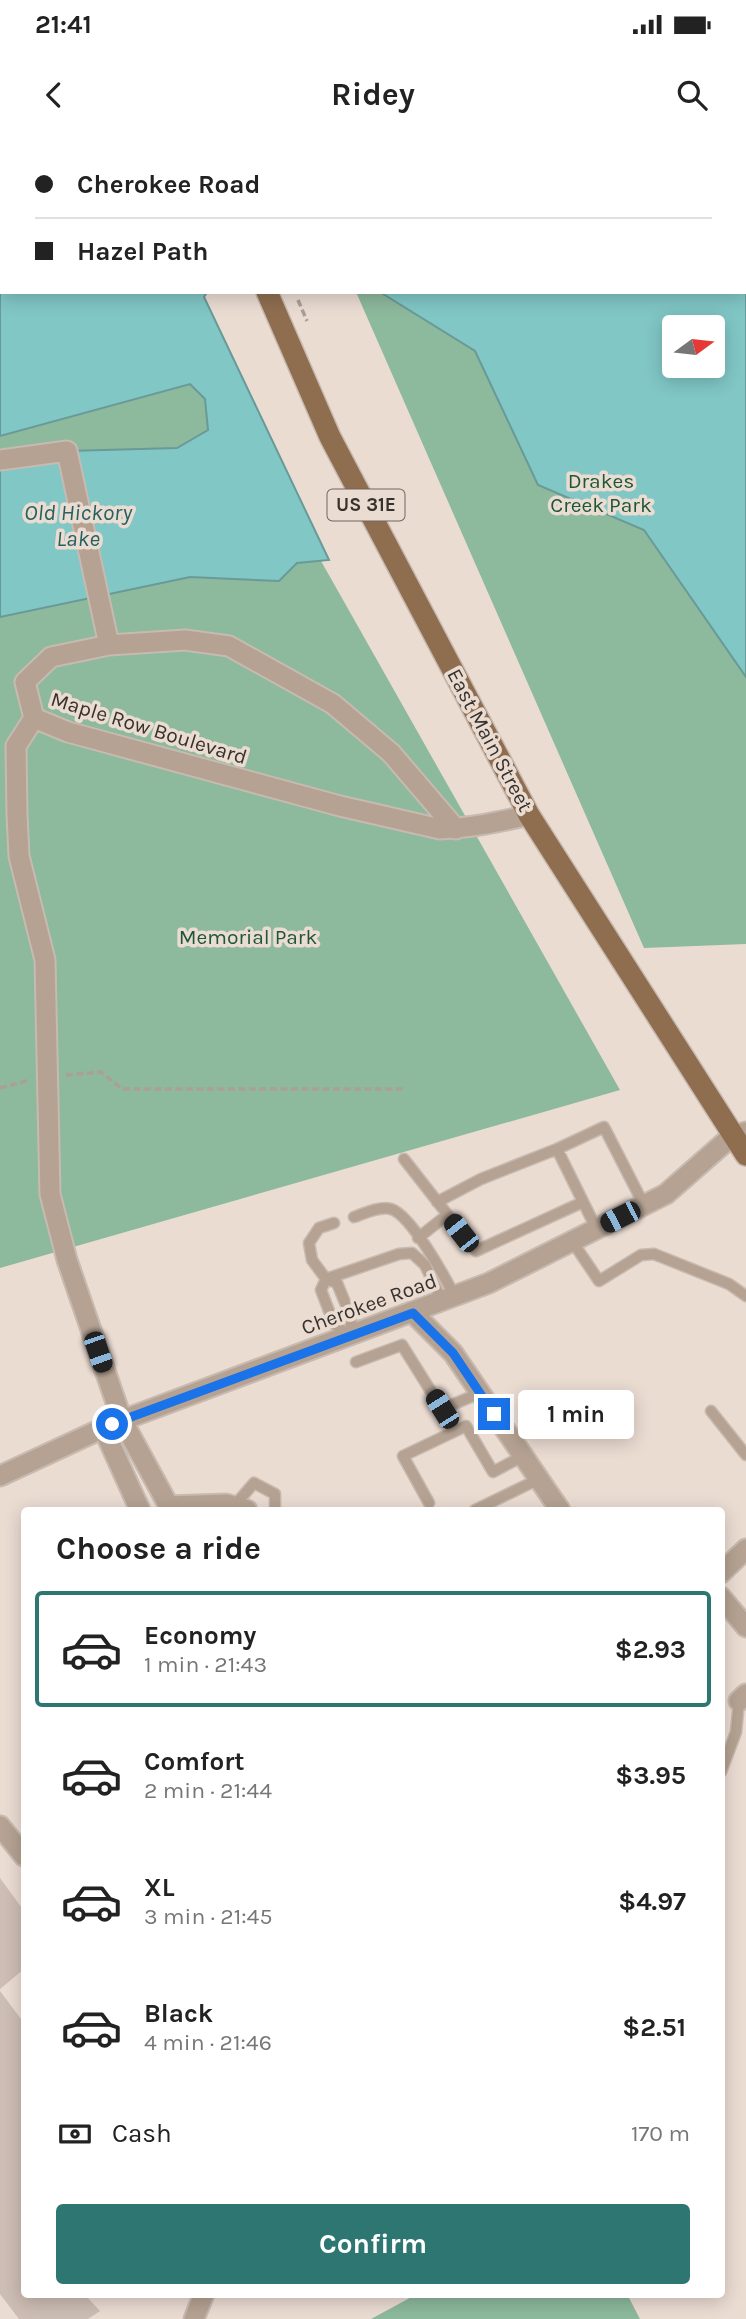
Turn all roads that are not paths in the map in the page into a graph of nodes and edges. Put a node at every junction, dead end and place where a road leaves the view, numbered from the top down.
1 (270, 298) edge
2 (0, 460) edge
3 (109, 645) junction
4 (34, 718) junction
5 (529, 815) junction
6 (456, 829) junction
7 (739, 1134) edge
8 (557, 1149) junction
9 (746, 1155) edge
10 (404, 1159) dead end
11 (437, 1202) junction
12 (583, 1202) junction
13 (644, 1205) junction
14 (447, 1215) junction
15 (354, 1217) dead end
16 (334, 1223) dead end
17 (596, 1228) junction
18 (418, 1238) junction
19 (572, 1241) junction
20 (326, 1279) junction
21 (746, 1296) edge
22 (448, 1299) junction
23 (413, 1313) junction
24 (350, 1336) junction
25 (356, 1362) dead end
26 (480, 1392) junction
27 (711, 1411) dead end
28 (122, 1420) junction
29 (103, 1428) junction
30 (746, 1455) edge
31 (523, 1456) junction
32 (0, 1476) edge
33 (539, 1479) junction
34 (429, 1503) dead end
35 (139, 1507) edge
36 (169, 1507) edge
37 (241, 1507) edge
38 (275, 1507) edge
39 (481, 1507) edge
40 (558, 1507) edge
41 (746, 1549) edge
42 (725, 1569) edge
43 (725, 1602) edge
44 (746, 1627) edge
45 (743, 1697) edge
46 (725, 1761) edge
47 (0, 1826) edge
48 (21, 1852) edge
49 (202, 2298) edge
50 (194, 2319) edge

1 - 5 main road, East Main Street / US 31E
2 - 3 street
3 - 4 street, Maple Row Boulevard
3 - 6 street, Maple Row Boulevard
4 - 6 street, Maple Row Boulevard
4 - 28 street
5 - 6 street, Maple Row Boulevard
5 - 7 main road, East Main Street / US 31E
7 - 9 main road, East Main Street / US 31E
7 - 13 street, Cherokee Road
8 - 11 lane
8 - 12 lane
8 - 13 lane
10 - 11 lane
11 - 14 lane
12 - 14 lane
12 - 17 lane
13 - 17 street, Cherokee Road
14 - 18 lane
15 - 18 lane
16 - 20 lane
17 - 19 street, Cherokee Road
18 - 22 lane
19 - 21 lane
19 - 22 street, Cherokee Road
20 - 22 lane
20 - 24 lane
20 - 24 lane
22 - 23 street, Cherokee Road
23 - 24 street, Cherokee Road
23 - 26 street
24 - 28 street, Cherokee Road
25 - 26 lane
26 - 31 street
27 - 30 lane
28 - 29 street, Cherokee Road
28 - 36 street
29 - 32 street, Cherokee Road
29 - 35 street
31 - 33 street
31 - 34 lane
33 - 39 lane
33 - 40 street
37 - 38 lane
41 - 42 street
43 - 44 street
45 - 46 lane
47 - 48 street
49 - 50 street

